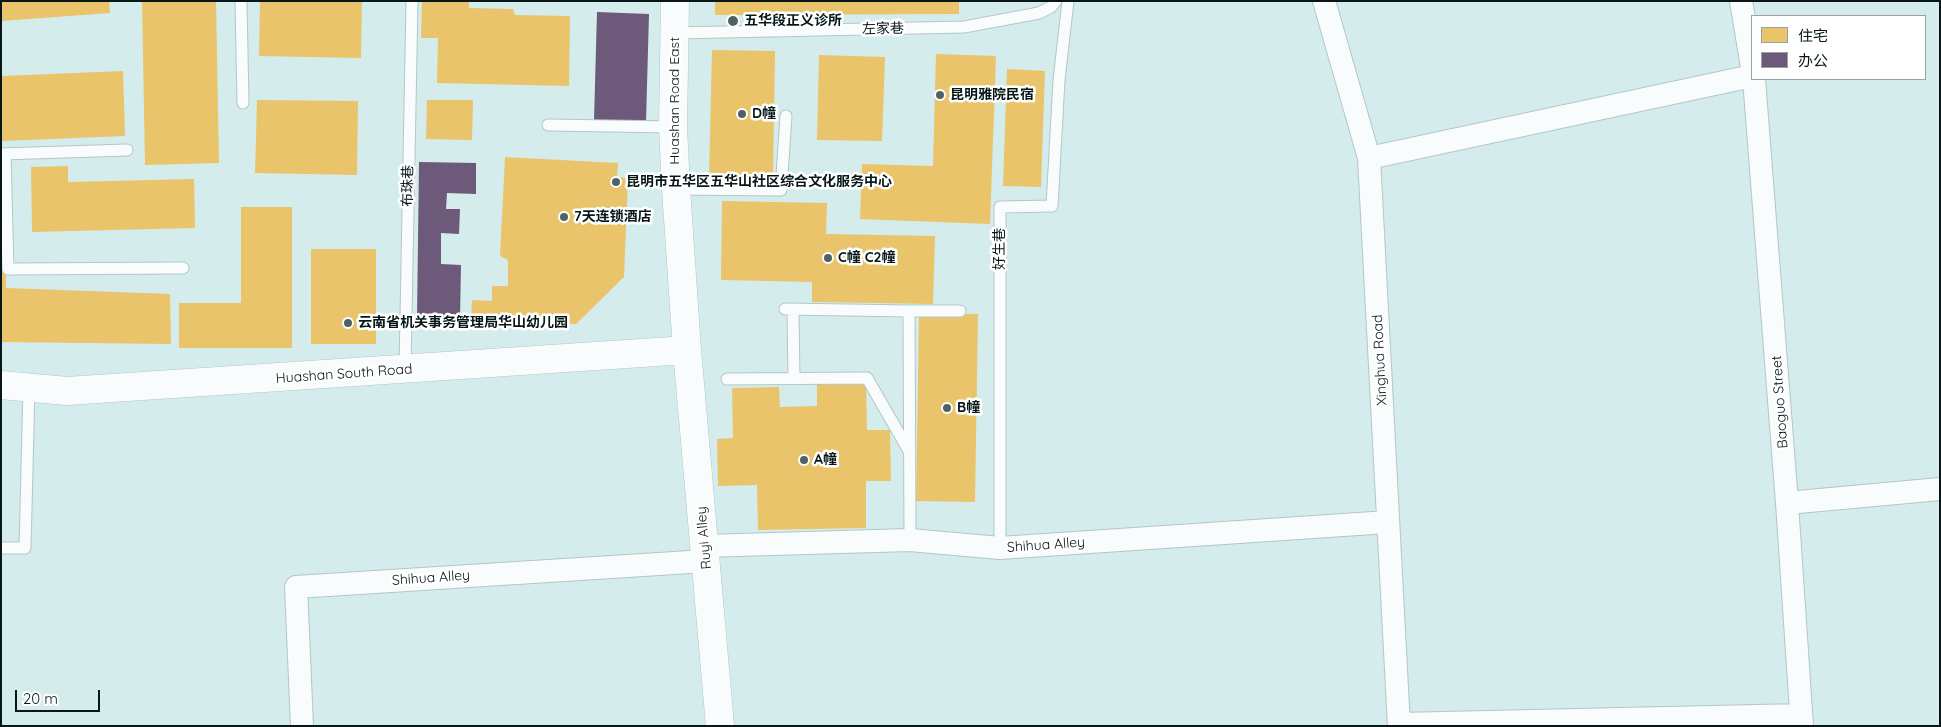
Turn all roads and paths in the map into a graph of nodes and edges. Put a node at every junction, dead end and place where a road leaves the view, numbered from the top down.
1 (241, 1) edge
2 (412, 1) edge
3 (675, 1) edge
4 (1056, 1) edge
5 (1068, 1) edge
6 (1324, 1) edge
7 (1741, 1) edge
8 (674, 33) junction
9 (1751, 61) edge
10 (1751, 78) edge
11 (1753, 80) edge
12 (243, 103) dead end
13 (786, 116) dead end
14 (548, 125) dead end
15 (673, 127) junction
16 (127, 150) dead end
17 (3, 154) edge
18 (1370, 158) junction
19 (676, 189) junction
20 (183, 268) dead end
21 (909, 310) junction
22 (960, 311) dead end
23 (687, 350) junction
24 (405, 370) junction
25 (727, 379) dead end
26 (794, 379) junction
27 (1, 386) edge
28 (29, 388) junction
29 (910, 453) junction
30 (1940, 489) edge
31 (1787, 503) junction
32 (1388, 522) junction
33 (910, 540) junction
34 (1, 548) edge
35 (1000, 548) junction
36 (705, 553) junction
37 (1802, 720) edge
38 (1399, 725) edge
39 (302, 726) edge
40 (720, 726) edge

1 - 12 lane
2 - 24 lane, 布珠巷
3 - 8 street, Huashan Road East
4 - 8 lane, 左家巷
5 - 35 lane, 好生巷
6 - 18 street, Xinghua Road
7 - 9 street
8 - 15 street, Huashan Road East
10 - 18 street
11 - 31 street, Baoguo Street
13 - 19 lane
14 - 15 lane
15 - 19 street, Huashan Road East
16 - 17 lane
17 - 20 lane
18 - 32 street, Xinghua Road
19 - 23 street, Huashan Road East
21 - 22 lane
21 - 26 lane
21 - 29 lane
23 - 24 street, Huashan South Road
23 - 36 street, Ruyi Alley
24 - 28 street, Huashan South Road
25 - 26 lane
26 - 29 lane
27 - 28 street, Huashan South Road
28 - 34 lane
29 - 33 lane
30 - 31 street
31 - 37 street, Baoguo Street
32 - 35 street, Shihua Alley
32 - 38 street, Xinghua Road
33 - 35 street, Shihua Alley
33 - 36 street, Shihua Alley
36 - 39 street, Shihua Alley
36 - 40 street, Ruyi Alley
37 - 38 street

